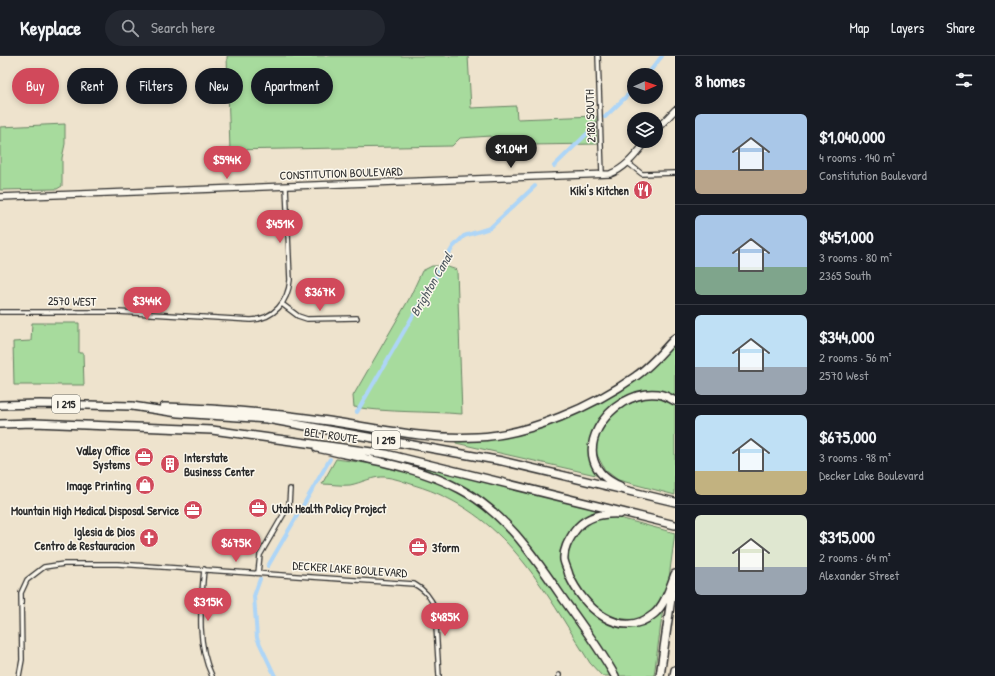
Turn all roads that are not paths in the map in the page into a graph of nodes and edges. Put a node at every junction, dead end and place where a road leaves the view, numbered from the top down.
1 (598, 56) edge
2 (675, 110) edge
3 (663, 123) edge
4 (641, 148) edge
5 (628, 163) junction
6 (675, 173) edge
7 (602, 174) junction
8 (286, 186) junction
9 (0, 197) edge
10 (282, 304) junction
11 (0, 312) edge
12 (357, 318) dead end
13 (675, 338) edge
14 (675, 401) edge
15 (0, 405) edge
16 (132, 406) junction
17 (0, 424) edge
18 (266, 437) junction
19 (290, 489) dead end
20 (636, 493) junction
21 (675, 502) edge
22 (632, 515) junction
23 (675, 525) edge
24 (204, 569) junction
25 (258, 573) junction
26 (675, 574) edge
27 (675, 670) edge
28 (19, 676) edge
29 (212, 676) edge
30 (439, 676) edge
31 (615, 676) edge
32 (660, 676) edge
33 (674, 676) edge

1 - 7 street, 2180 SOUTH
2 - 3 street
4 - 5 street, CONSTITUTION BOULEVARD
5 - 6 street
5 - 7 street, CONSTITUTION BOULEVARD
7 - 8 street, CONSTITUTION BOULEVARD
8 - 9 street, CONSTITUTION BOULEVARD
8 - 10 street
10 - 11 street, 2570 WEST
10 - 12 street
13 - 16 highway
14 - 20 highway
15 - 16 highway, BELT ROUTE / I 215
16 - 20 highway, BELT ROUTE / I 215
17 - 18 highway, BELT ROUTE / I 215
18 - 22 highway, BELT ROUTE / I 215
18 - 31 highway
19 - 25 street
20 - 21 highway, BELT ROUTE / I 215
22 - 23 highway, BELT ROUTE / I 215
22 - 26 highway
24 - 25 street, DECKER LAKE BOULEVARD
24 - 28 street, DECKER LAKE BOULEVARD
24 - 29 street
25 - 30 street, DECKER LAKE BOULEVARD
26 - 32 highway
27 - 33 highway

